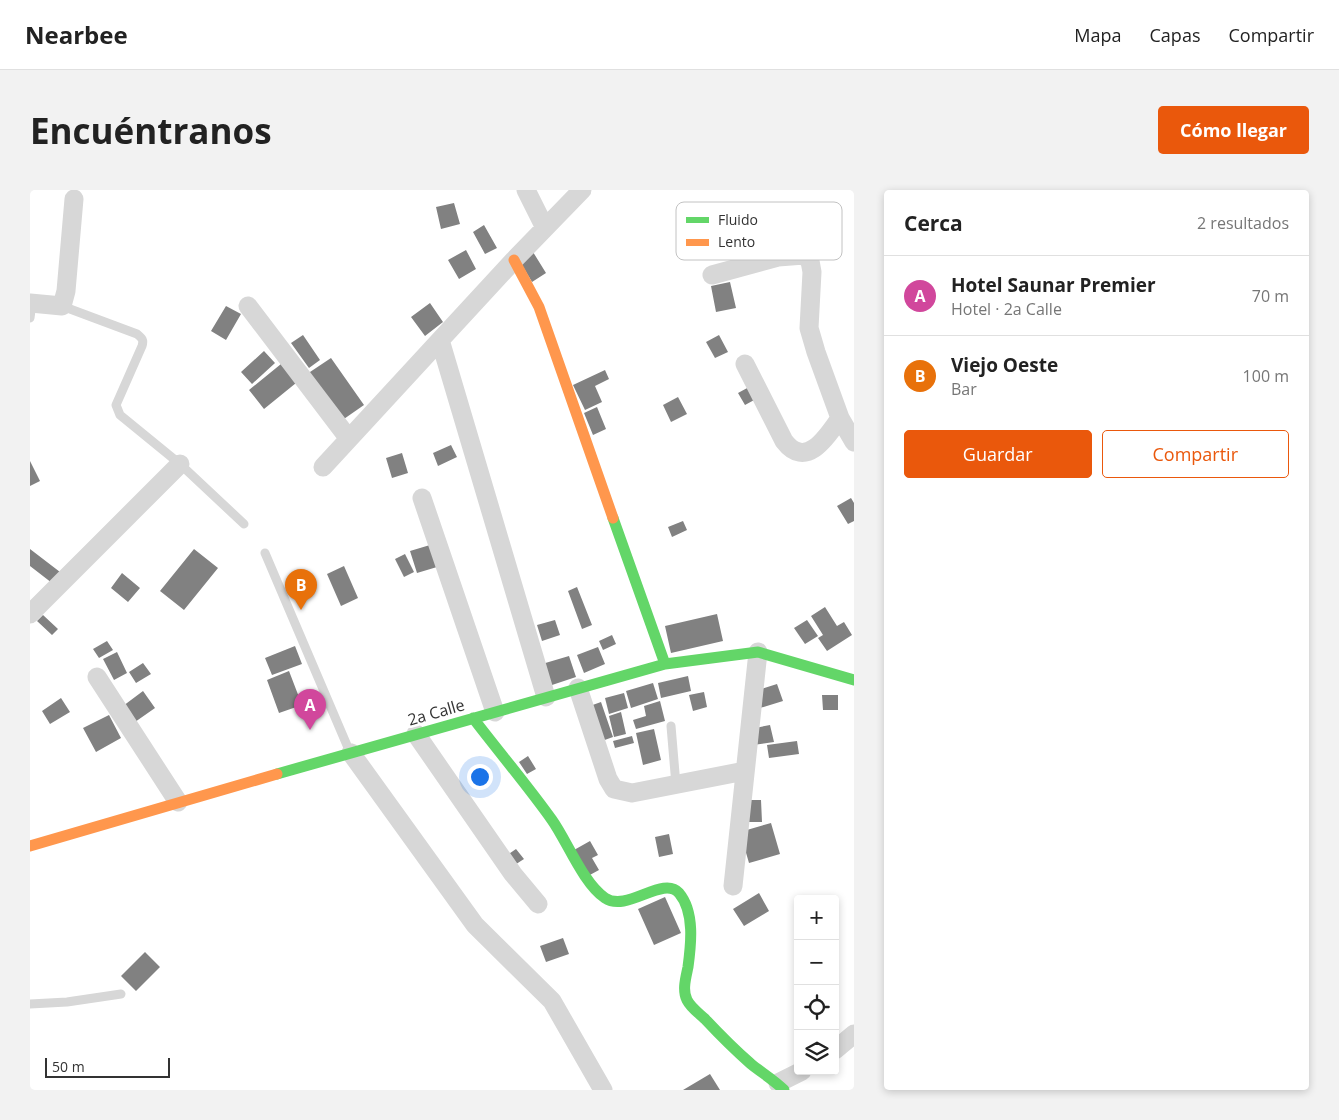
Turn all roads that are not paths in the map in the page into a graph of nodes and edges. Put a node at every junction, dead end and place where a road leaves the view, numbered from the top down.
1 (526, 190) edge
2 (582, 190) edge
3 (74, 199) dead end
4 (545, 228) junction
5 (514, 260) junction
6 (767, 260) edge
7 (809, 260) edge
8 (712, 275) dead end
9 (62, 306) junction
10 (248, 306) dead end
11 (31, 308) edge
12 (440, 340) junction
13 (745, 364) dead end
14 (840, 418) junction
15 (349, 439) junction
16 (854, 442) edge
17 (180, 464) junction
18 (323, 467) dead end
19 (422, 498) dead end
20 (244, 524) dead end
21 (265, 553) dead end
22 (30, 614) edge
23 (758, 652) junction
24 (665, 664) junction
25 (97, 677) dead end
26 (854, 680) edge
27 (578, 688) junction
28 (546, 697) junction
29 (495, 712) junction
30 (473, 718) junction
31 (671, 726) dead end
32 (416, 734) junction
33 (350, 753) junction
34 (745, 771) junction
35 (676, 785) junction
36 (178, 802) junction
37 (30, 846) edge
38 (733, 886) dead end
39 (538, 904) dead end
40 (121, 994) dead end
41 (30, 1004) edge
42 (854, 1034) edge
43 (839, 1047) edge
44 (797, 1075) edge
45 (781, 1087) edge
46 (603, 1090) edge

1 - 4 street
2 - 4 street
3 - 9 street
4 - 5 street
5 - 12 street
5 - 24 street
6 - 8 street
7 - 14 street
9 - 11 street
9 - 17 lane
10 - 15 street
12 - 15 street
12 - 28 street
13 - 14 street
14 - 16 street
15 - 18 street
17 - 20 lane
17 - 22 street
19 - 29 street
21 - 33 lane
23 - 24 street, 2a Calle
23 - 26 street, 2a Calle
23 - 34 street
24 - 27 street, 2a Calle
25 - 36 street
27 - 28 street, 2a Calle
27 - 35 street
28 - 29 street, 2a Calle
29 - 30 street, 2a Calle
30 - 32 street, 2a Calle
30 - 45 street
31 - 35 lane
32 - 33 street, 2a Calle
32 - 39 street
33 - 36 street, 2a Calle
33 - 46 street
34 - 35 street
34 - 38 street
36 - 37 street, 2a Calle
40 - 41 lane
42 - 43 street
44 - 45 street

